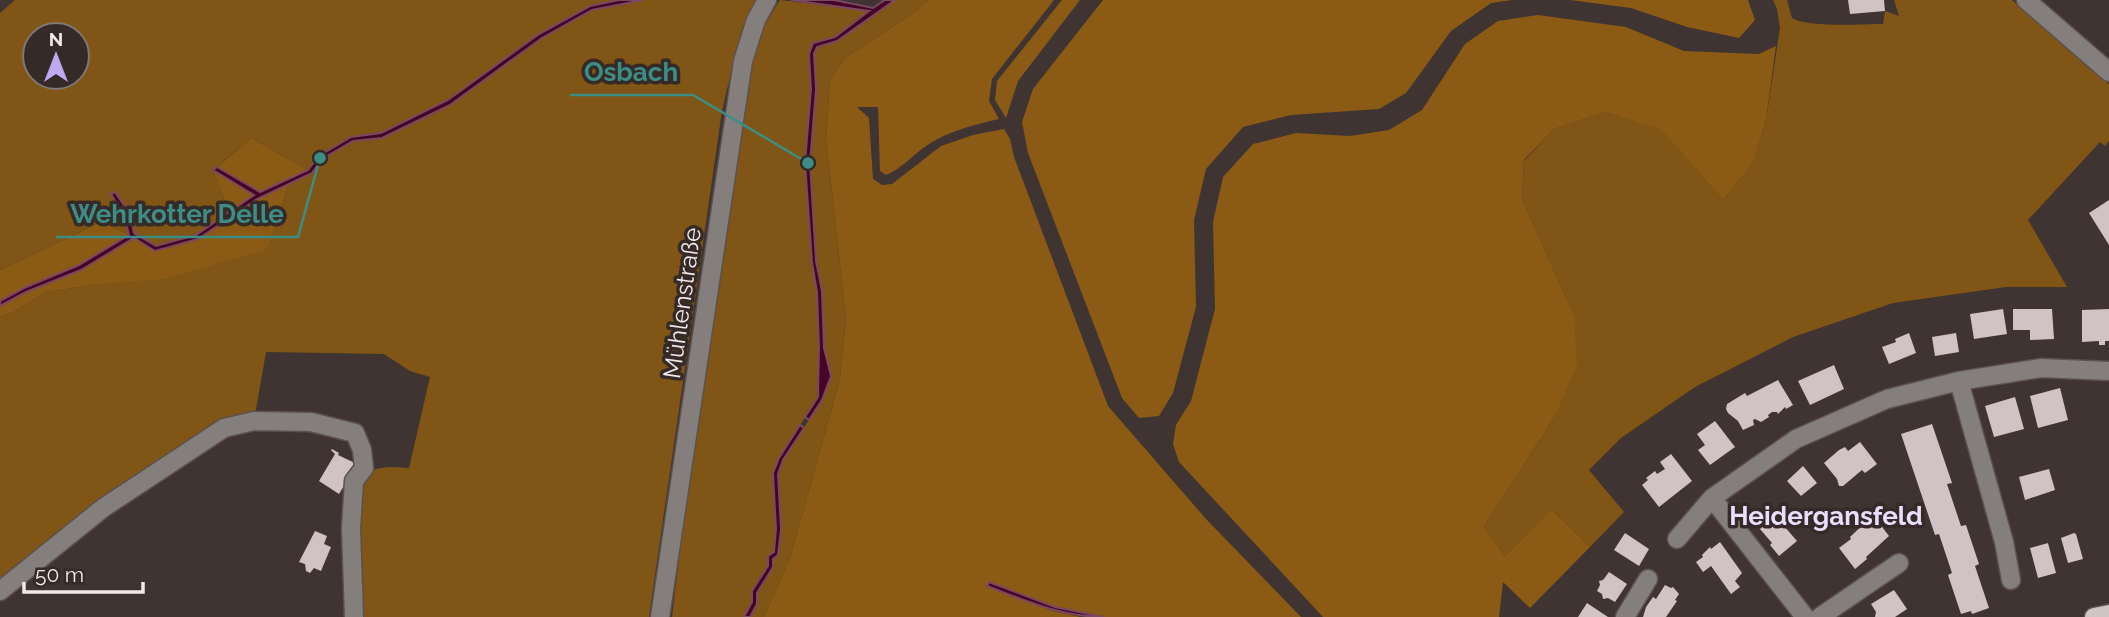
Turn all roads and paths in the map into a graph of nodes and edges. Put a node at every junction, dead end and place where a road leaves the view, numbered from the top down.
1 (767, 0) edge
2 (2026, 0) edge
3 (2109, 72) edge
4 (2109, 370) edge
5 (1959, 381) junction
6 (1712, 498) junction
7 (1677, 538) dead end
8 (1899, 563) dead end
9 (1648, 579) dead end
10 (2011, 580) dead end
11 (0, 591) edge
12 (2109, 614) edge
13 (355, 617) edge
14 (660, 617) edge
15 (1625, 617) edge
16 (1805, 617) edge
17 (1820, 617) edge
18 (2094, 617) edge

1 - 14 street, Mühlenstraße
2 - 3 street
4 - 5 street
5 - 6 street
5 - 10 street
6 - 7 street
6 - 16 street
8 - 17 street
9 - 15 street
11 - 13 street
12 - 18 main road

